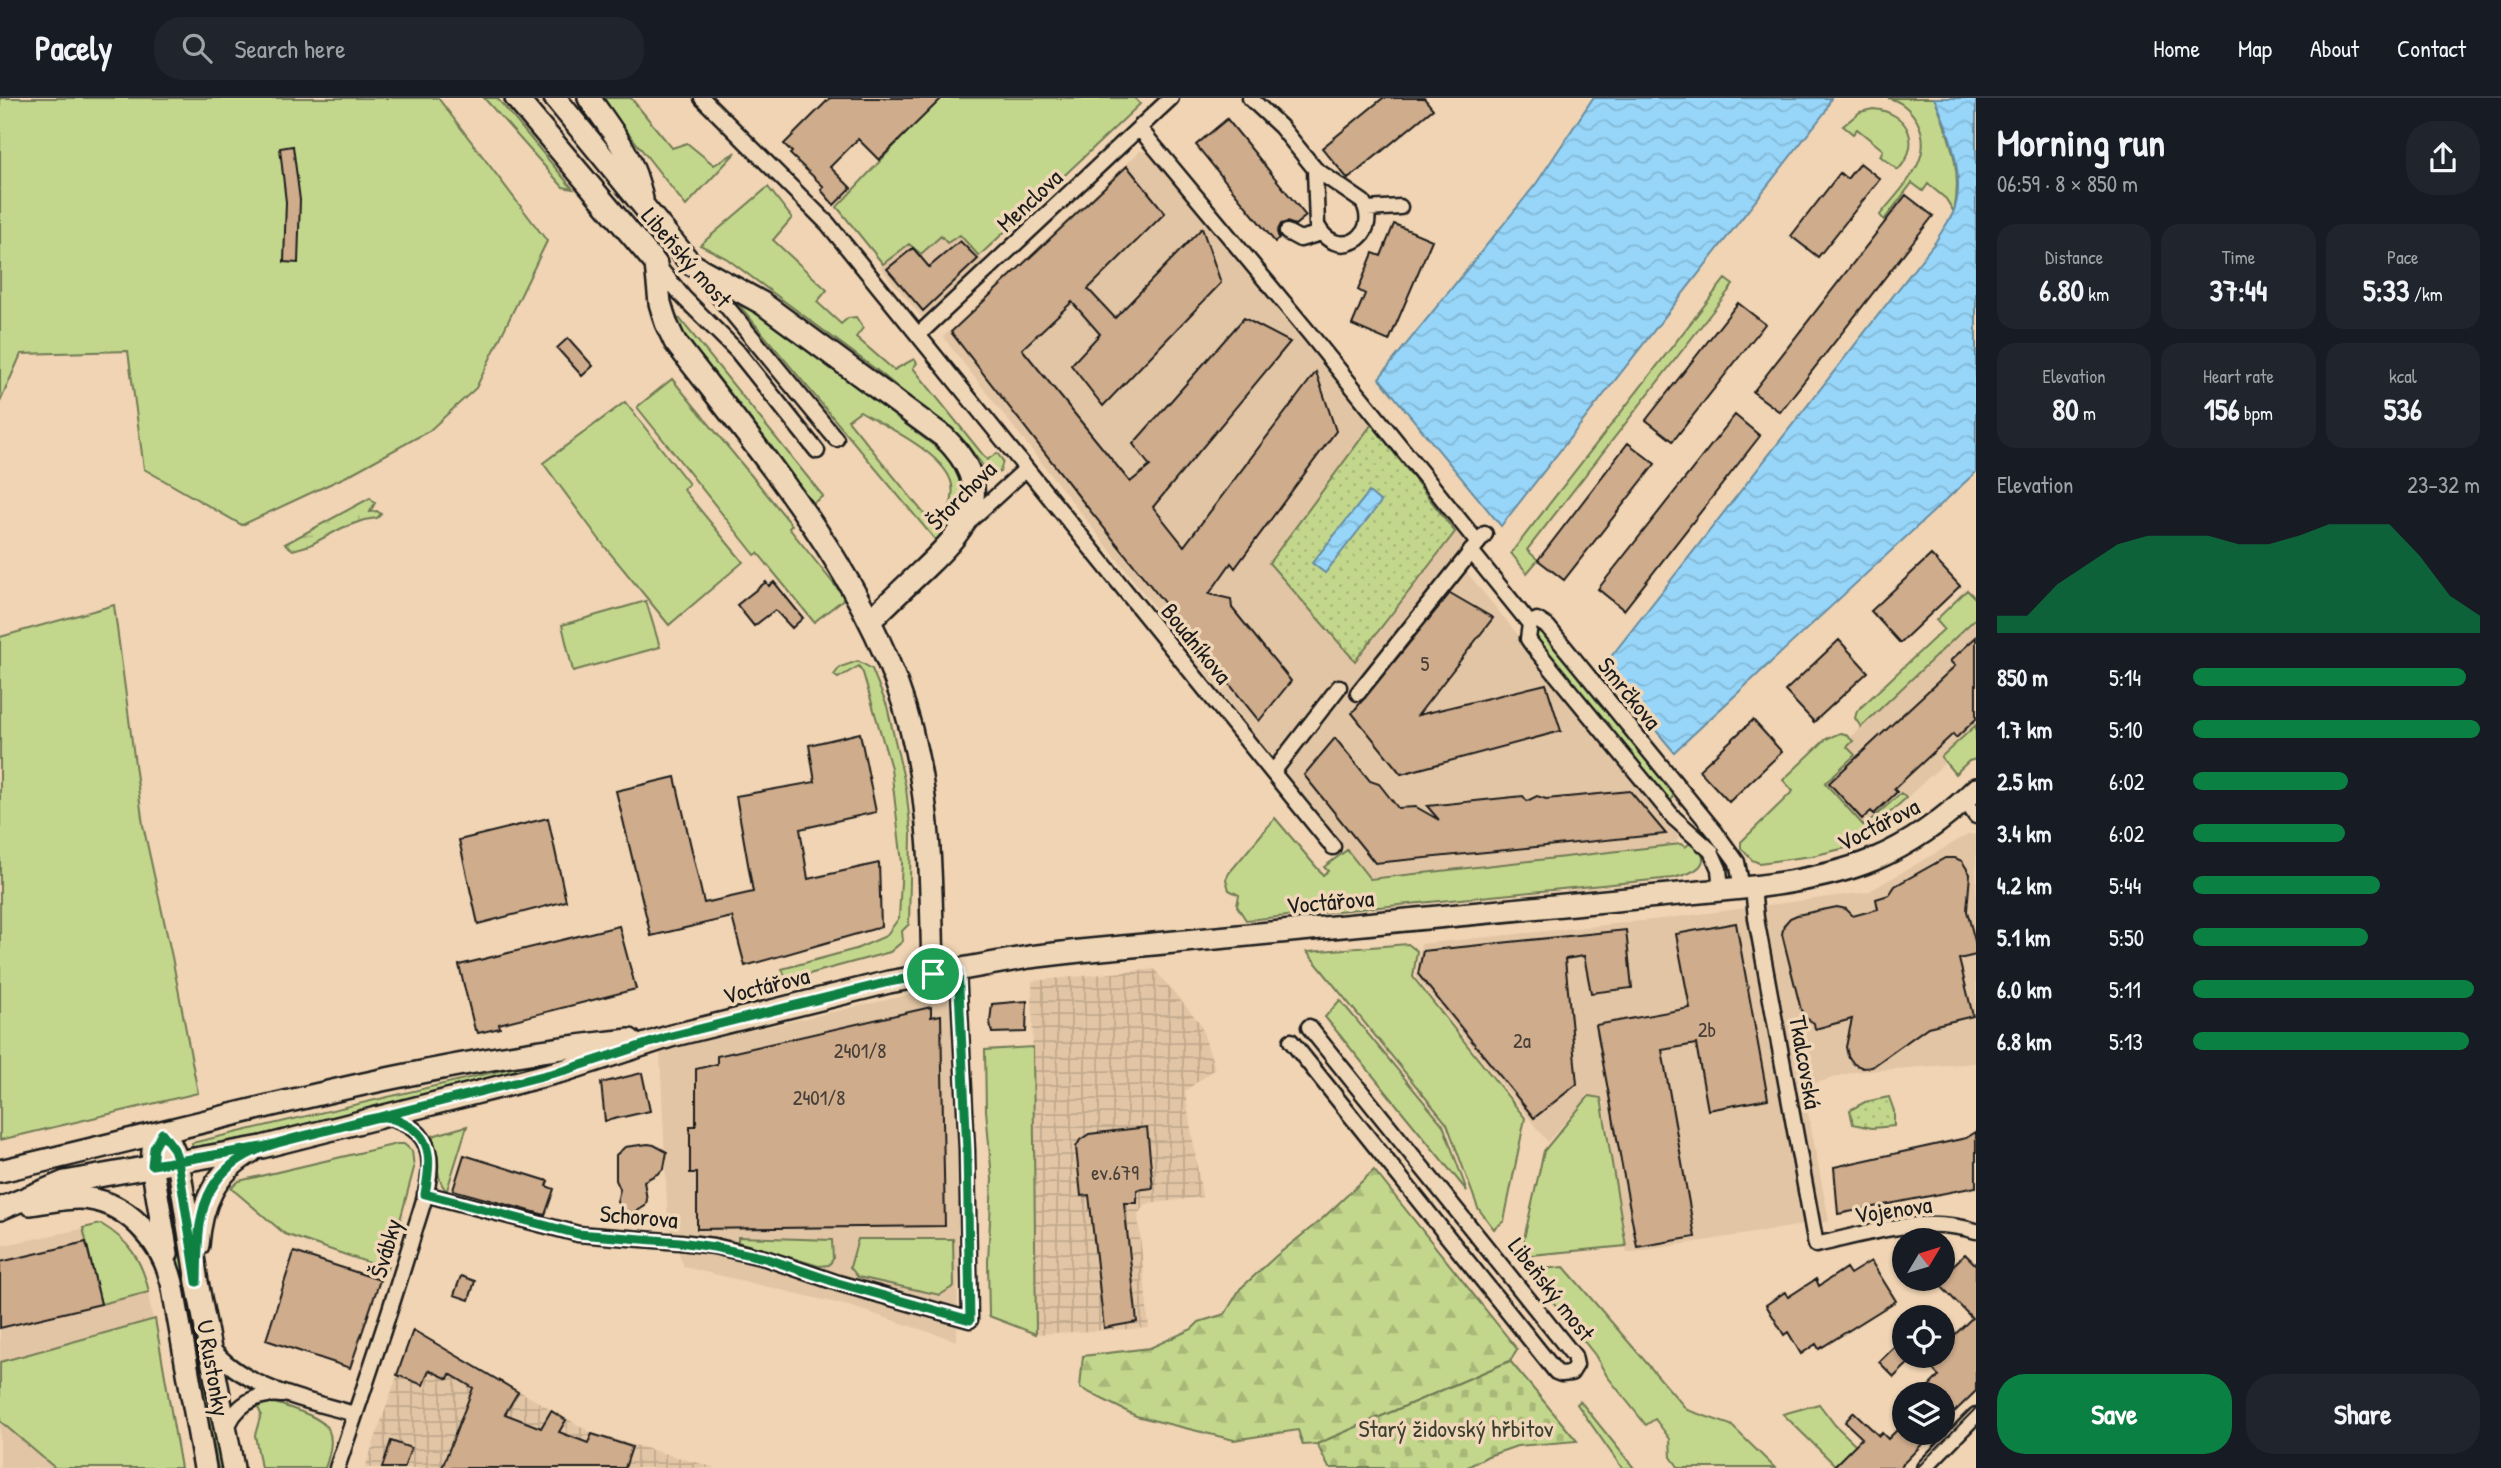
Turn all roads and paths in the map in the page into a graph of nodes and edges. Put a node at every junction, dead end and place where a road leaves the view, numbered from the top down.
1 (516, 98) edge
2 (555, 98) edge
3 (589, 98) edge
4 (702, 98) edge
5 (1171, 98) edge
6 (1250, 98) edge
7 (1139, 128) junction
8 (1315, 169) junction
9 (643, 205) junction
10 (1400, 207) dead end
11 (1367, 209) junction
12 (1287, 232) dead end
13 (1321, 233) junction
14 (656, 264) junction
15 (691, 264) junction
16 (918, 335) junction
17 (836, 439) dead end
18 (817, 451) dead end
19 (1026, 469) junction
20 (963, 526) junction
21 (1478, 543) junction
22 (870, 621) junction
23 (1530, 624) junction
24 (1339, 687) dead end
25 (1358, 693) dead end
26 (1273, 772) junction
27 (1972, 802) edge
28 (1691, 803) junction
29 (1674, 818) junction
30 (1333, 847) dead end
31 (1739, 888) junction
32 (958, 970) junction
33 (933, 974) junction
34 (1311, 1030) dead end
35 (671, 1036) junction
36 (1294, 1044) dead end
37 (383, 1116) junction
38 (162, 1133) junction
39 (262, 1147) junction
40 (178, 1161) junction
41 (152, 1165) junction
42 (0, 1171) edge
43 (425, 1194) junction
44 (0, 1210) edge
45 (1976, 1231) edge
46 (1816, 1245) joint
47 (197, 1282) junction
48 (172, 1283) junction
49 (208, 1343) junction
50 (294, 1396) junction
51 (355, 1414) junction
52 (1976, 1415) edge
53 (226, 1434) junction
54 (205, 1468) edge
55 (233, 1468) edge
56 (337, 1468) edge
57 (1924, 1468) edge

1 - 14 main road, Libeňský most
2 - 9 main road, Libeňský most
3 - 9 main road
4 - 16 street, Štorchova
5 - 7 street, Menclova
6 - 8 street
7 - 16 street, Menclova
7 - 21 street, Smrčkova
8 - 11 street
8 - 13 street
9 - 15 main road, Libeňský most
10 - 11 street
11 - 13 street
12 - 13 street
14 - 18 street, Libeňský most
14 - 22 main road
15 - 17 street, Libeňský most
15 - 20 main road
16 - 19 street, Štorchova
19 - 20 street, Štorchova
19 - 26 street, Boudníkova
20 - 22 main road, Štorchova
21 - 23 street, Smrčkova
21 - 25 street
22 - 33 main road
23 - 28 street, Smrčkova
23 - 29 street, Smrčkova
24 - 26 street
26 - 30 street, Boudníkova
27 - 31 main road, Voctářova
28 - 29 street
28 - 31 street, Smrčkova
29 - 31 street, Smrčkova
31 - 32 main road, Voctářova
31 - 46 street, Tkalcovská
32 - 33 main road, Voctářova
32 - 43 street, Schorova
33 - 35 main road, Voctářova
34 - 36 street, Libeňský most
35 - 37 main road, Voctářova
35 - 38 main road, Voctářova
37 - 39 main road, Voctářova
37 - 43 street, Švábky
38 - 40 main road, U Rustonky
38 - 41 main road
38 - 42 main road, Voctářova
39 - 40 main road, Voctářova
39 - 47 main road
40 - 41 main road, Voctářova
40 - 47 main road, U Rustonky
41 - 44 main road, Voctářova
41 - 48 main road
43 - 51 street, Švábky
44 - 48 main road, U Rustonky
45 - 46 street, Vojenova
47 - 49 main road, U Rustonky
48 - 54 main road, U Rustonky
49 - 50 street
49 - 53 main road, U Rustonky
50 - 51 street
50 - 53 street
51 - 56 street, Švábky
52 - 57 street
53 - 55 main road, U Rustonky

